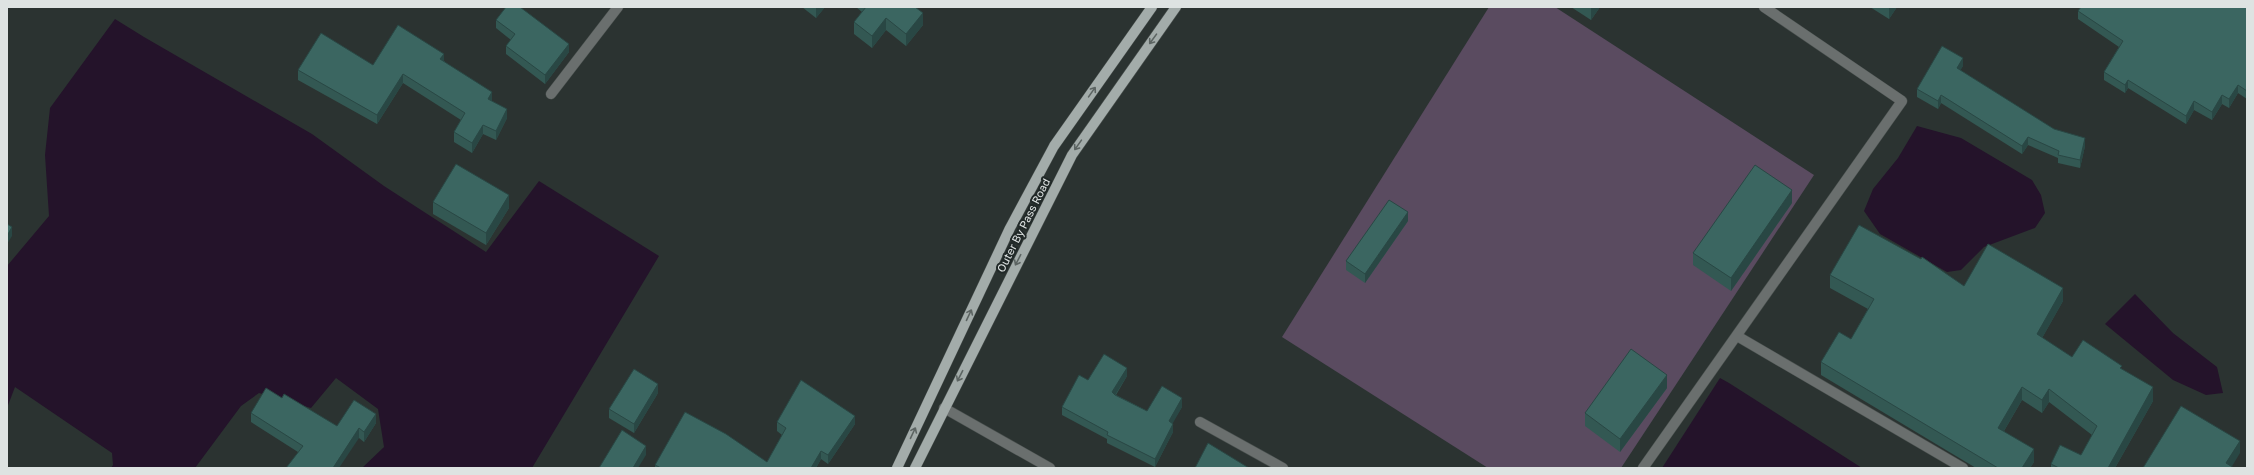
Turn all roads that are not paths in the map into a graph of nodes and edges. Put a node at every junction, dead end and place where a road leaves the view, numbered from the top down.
1 (618, 7) edge
2 (1152, 7) edge
3 (1176, 7) edge
4 (1764, 7) edge
5 (551, 94) dead end
6 (1737, 336) junction
7 (944, 408) junction
8 (1200, 422) dead end
9 (1280, 467) edge
10 (897, 468) edge
11 (915, 468) edge
12 (1050, 468) edge
13 (1643, 468) edge
14 (1963, 468) edge

1 - 5 street
10 -> 2 main road, Outer By Pass Road
3 -> 7 main road, Outer By Pass Road
4 - 6 street
6 - 13 street
6 - 14 street
7 - 11 main road, Outer By Pass Road
7 - 12 street
8 - 9 street

